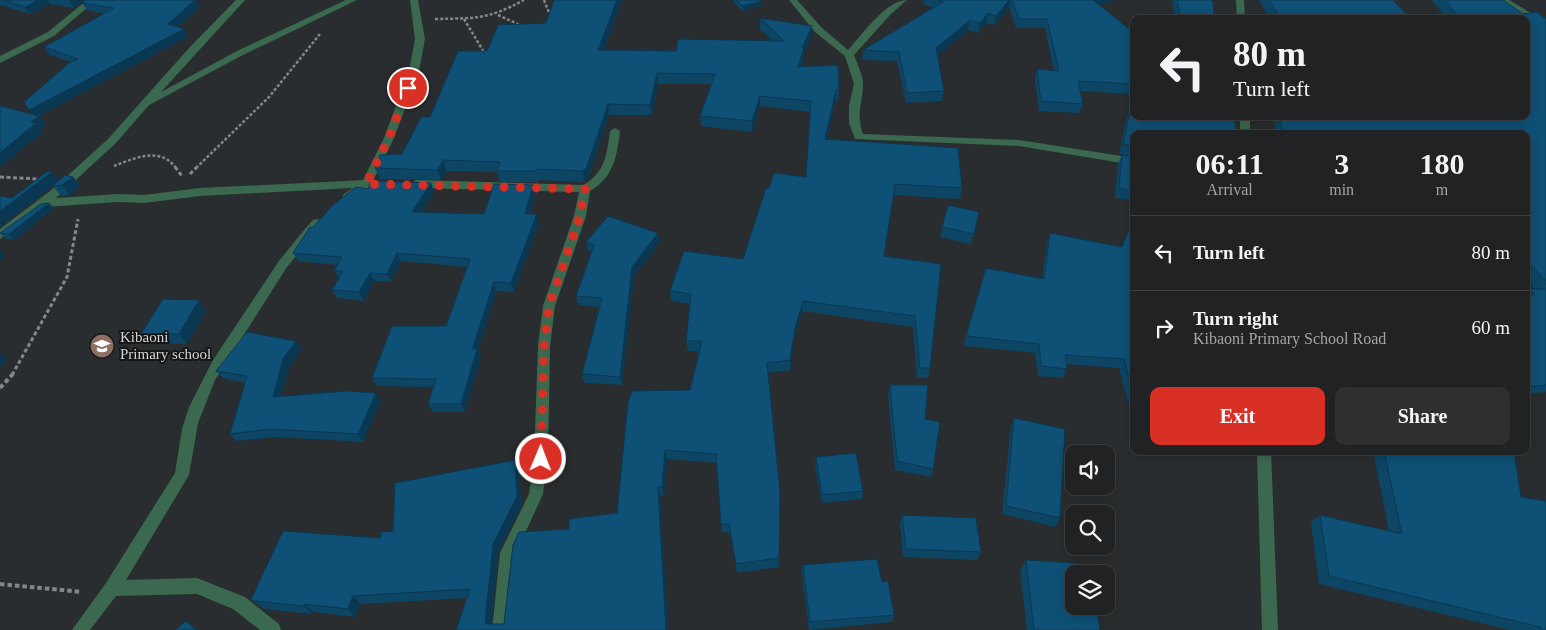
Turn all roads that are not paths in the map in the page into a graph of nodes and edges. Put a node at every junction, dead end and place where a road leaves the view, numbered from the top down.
1 (92, 0) edge
2 (241, 0) edge
3 (352, 0) edge
4 (414, 0) edge
5 (793, 0) edge
6 (903, 0) edge
7 (1240, 0) edge
8 (1503, 0) edge
9 (1241, 15) edge
10 (1528, 15) edge
11 (1530, 16) edge
12 (1546, 26) edge
13 (849, 55) junction
14 (0, 60) edge
15 (140, 108) junction
16 (615, 131) dead end
17 (1130, 161) edge
18 (371, 184) junction
19 (405, 184) edge
20 (585, 189) junction
21 (42, 203) junction
22 (339, 204) edge
23 (325, 216) edge
24 (0, 235) edge
25 (1264, 455) edge
26 (112, 588) junction
27 (80, 630) edge
28 (273, 630) edge
29 (500, 630) edge
30 (1270, 630) edge

1 - 14 street
2 - 15 street
3 - 15 street
4 - 18 street
5 - 13 street
6 - 13 street
7 - 9 street
8 - 10 street
11 - 12 street
13 - 17 street
15 - 21 street
16 - 20 street
18 - 21 street
18 - 22 street
19 - 20 street
20 - 29 street
21 - 24 street
23 - 26 street
25 - 30 street
26 - 27 street
26 - 28 street

